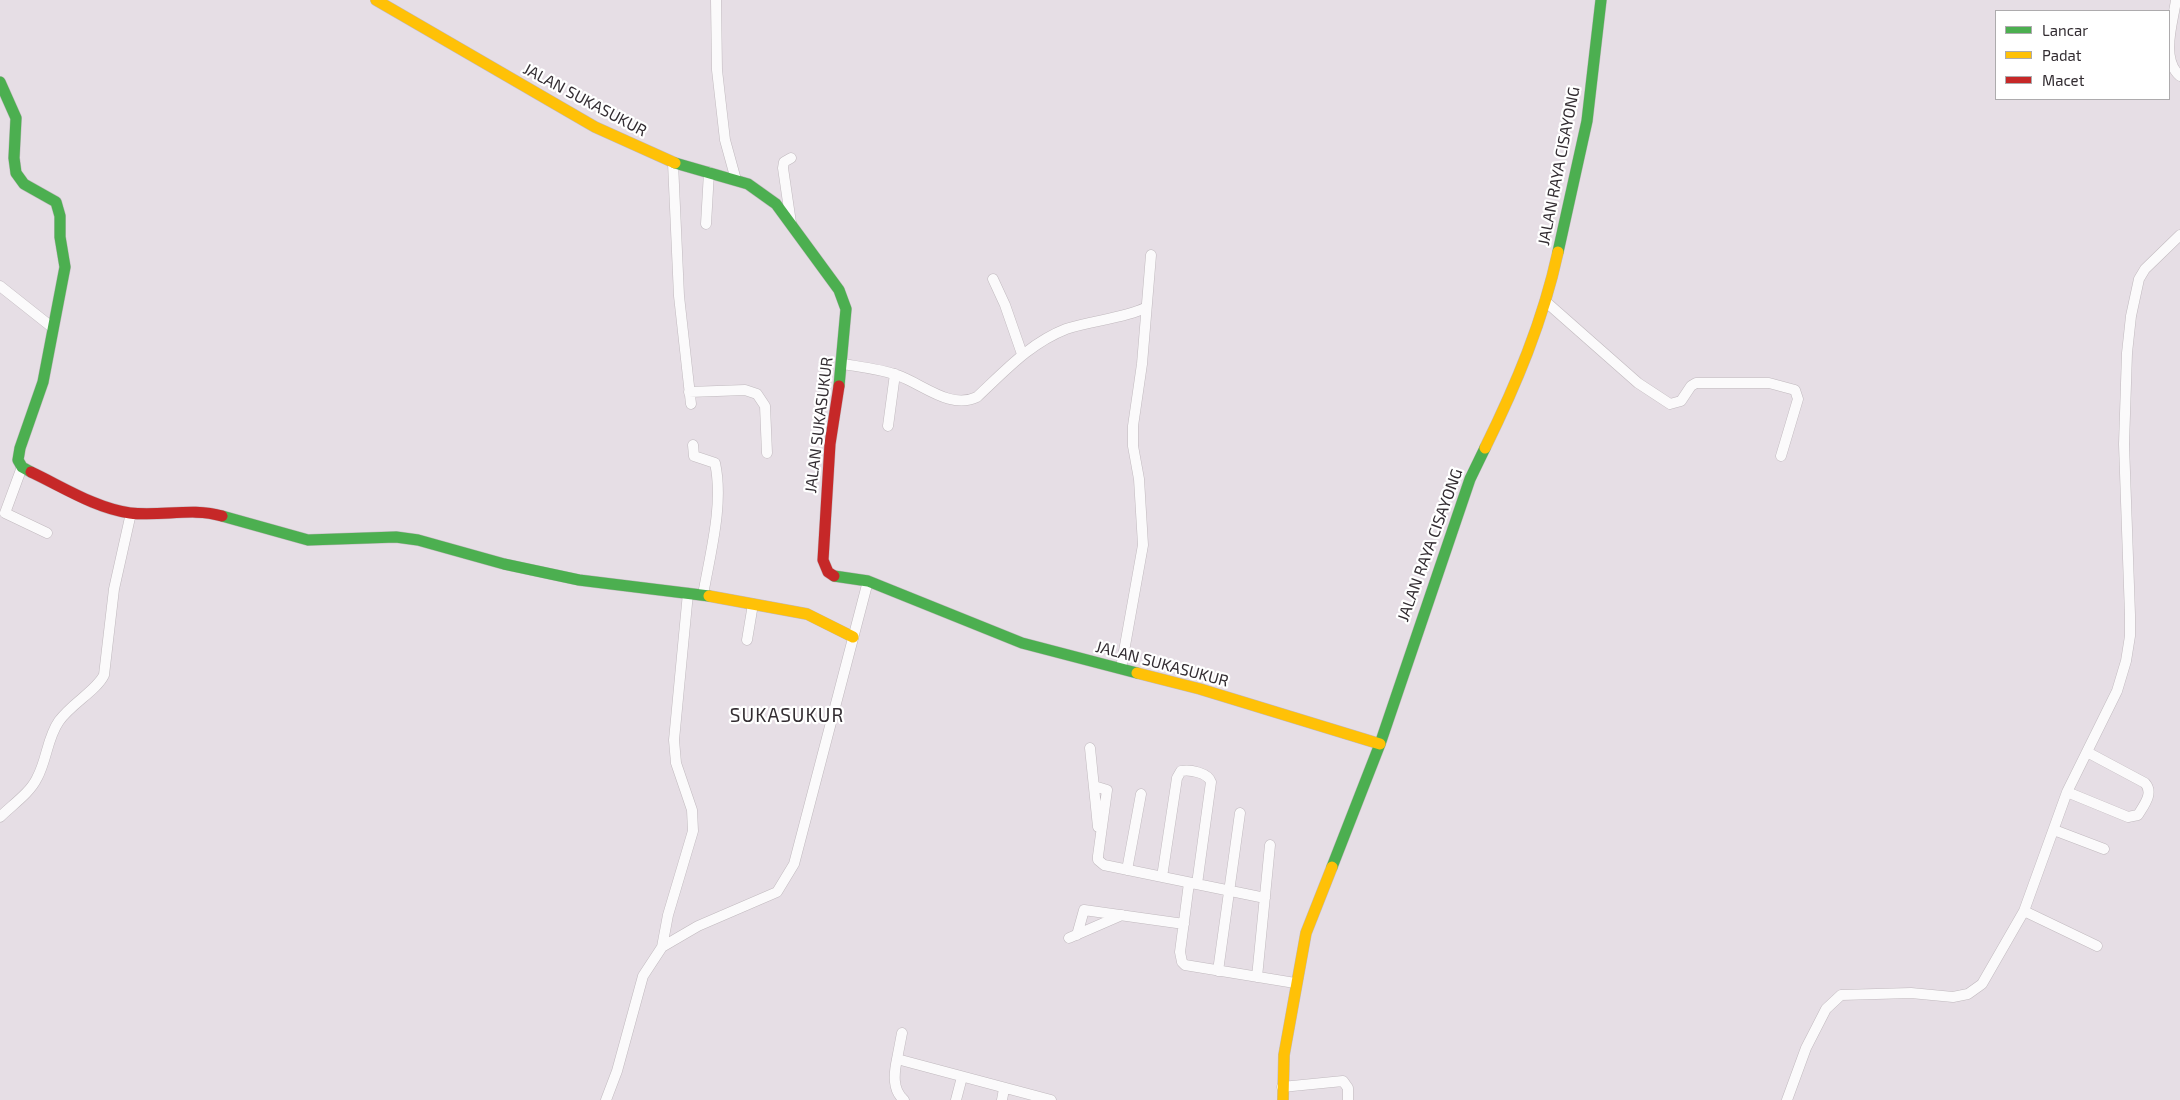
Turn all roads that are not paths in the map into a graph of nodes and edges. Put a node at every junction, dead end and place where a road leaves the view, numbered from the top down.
1 (376, 0) edge
2 (716, 0) edge
3 (1601, 0) edge
4 (2176, 0) edge
5 (2170, 45) edge
6 (2170, 57) edge
7 (2180, 76) edge
8 (0, 82) edge
9 (791, 158) dead end
10 (673, 163) junction
11 (709, 172) junction
12 (736, 180) junction
13 (706, 224) dead end
14 (791, 224) junction
15 (2180, 235) edge
16 (1151, 255) dead end
17 (993, 279) dead end
18 (0, 286) edge
19 (1545, 301) junction
20 (1145, 308) junction
21 (54, 328) junction
22 (1022, 354) junction
23 (843, 364) junction
24 (895, 374) junction
25 (689, 392) junction
26 (691, 404) dead end
27 (888, 426) dead end
28 (693, 445) dead end
29 (767, 453) dead end
30 (1781, 456) dead end
31 (22, 467) junction
32 (131, 513) junction
33 (47, 533) dead end
34 (868, 581) junction
35 (688, 593) junction
36 (703, 595) junction
37 (753, 604) junction
38 (853, 637) junction
39 (747, 640) dead end
40 (1121, 668) junction
41 (1380, 744) junction
42 (1090, 748) dead end
43 (2087, 752) junction
44 (2067, 792) junction
45 (1141, 794) dead end
46 (1240, 812) dead end
47 (0, 817) edge
48 (2054, 830) junction
49 (1270, 845) dead end
50 (2104, 849) dead end
51 (1127, 870) junction
52 (1162, 877) junction
53 (1193, 883) junction
54 (1228, 889) junction
55 (1265, 898) junction
56 (2024, 911) junction
57 (1123, 914) junction
58 (1184, 924) junction
59 (2097, 946) dead end
60 (662, 947) junction
61 (1218, 971) junction
62 (1257, 977) junction
63 (1295, 983) junction
64 (902, 1033) dead end
65 (897, 1059) junction
66 (962, 1078) junction
67 (1282, 1087) junction
68 (1004, 1089) junction
69 (606, 1100) edge
70 (904, 1100) edge
71 (956, 1100) edge
72 (1002, 1100) edge
73 (1050, 1100) edge
74 (1282, 1100) edge
75 (1348, 1100) edge
76 (1787, 1100) edge

1 - 10 street, JALAN SUKASUKUR
2 - 12 street
3 - 19 street, JALAN RAYA CISAYONG
4 - 5 street
6 - 7 street
8 - 21 street
9 - 14 street
10 - 11 street, JALAN SUKASUKUR
10 - 25 street
11 - 12 street, JALAN SUKASUKUR
11 - 13 street
12 - 14 street, JALAN SUKASUKUR
14 - 23 street, JALAN SUKASUKUR
15 - 43 street
16 - 20 street
17 - 22 street
18 - 21 street
19 - 30 street
19 - 41 street, JALAN RAYA CISAYONG
20 - 22 street
20 - 40 street
21 - 31 street
22 - 24 street
23 - 24 street
23 - 34 street, JALAN SUKASUKUR
24 - 27 street
25 - 26 street
25 - 29 street
28 - 36 street
31 - 32 street
31 - 33 street
32 - 35 street
32 - 47 street
34 - 38 street
34 - 40 street, JALAN SUKASUKUR
35 - 36 street
35 - 60 street
36 - 37 street
37 - 38 street
37 - 39 street
38 - 60 street
40 - 41 street, JALAN SUKASUKUR
41 - 63 street, JALAN RAYA CISAYONG
42 - 51 street
43 - 44 street
43 - 44 street
44 - 48 street
45 - 51 street
46 - 54 street
48 - 50 street
48 - 56 street
49 - 55 street
51 - 52 street
52 - 53 street
52 - 53 street
53 - 54 street
53 - 58 street
54 - 55 street
54 - 61 street
55 - 62 street
56 - 59 street
56 - 76 street
57 - 57 street
57 - 58 street
58 - 61 street
60 - 69 street
61 - 62 street
62 - 63 street
63 - 67 street, JALAN RAYA CISAYONG
64 - 65 street
65 - 66 street
65 - 70 street
66 - 68 street
66 - 71 street
67 - 74 street, JALAN RAYA CISAYONG
67 - 75 street
68 - 72 street
68 - 73 street

